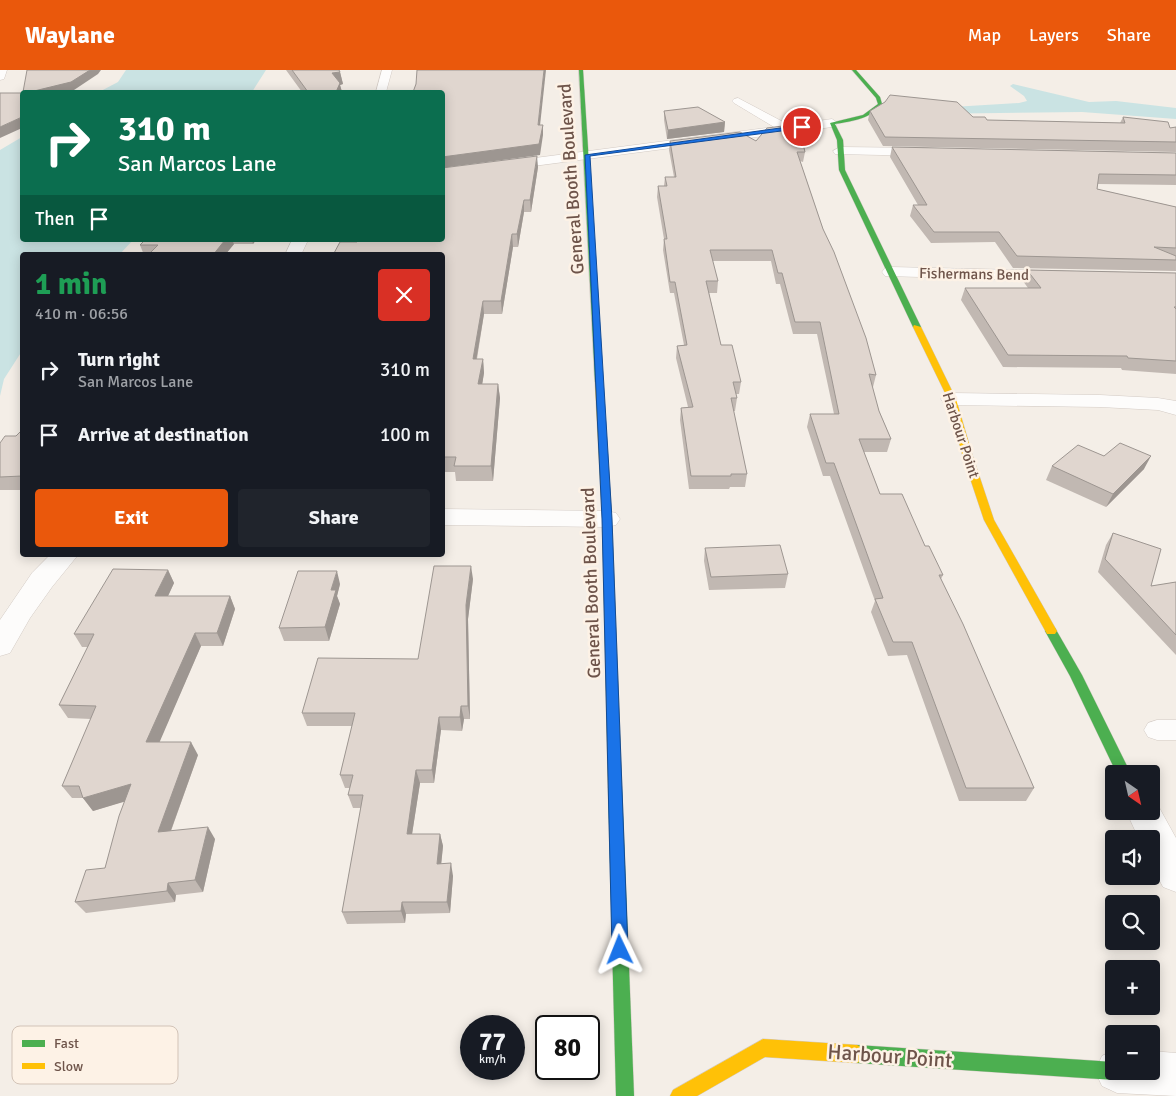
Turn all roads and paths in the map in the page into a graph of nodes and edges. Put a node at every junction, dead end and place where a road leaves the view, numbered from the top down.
1 (2, 70) edge
2 (387, 70) edge
3 (581, 70) edge
4 (854, 70) edge
5 (0, 77) edge
6 (382, 90) edge
7 (738, 101) dead end
8 (832, 123) junction
9 (787, 129) junction
10 (840, 151) junction
11 (939, 152) edge
12 (588, 155) junction
13 (445, 174) edge
14 (891, 272) junction
15 (1078, 276) edge
16 (952, 400) junction
17 (1176, 408) edge
18 (445, 517) edge
19 (607, 519) junction
20 (63, 557) edge
21 (0, 645) edge
22 (1120, 765) edge
23 (1148, 820) edge
24 (1176, 875) edge
25 (1105, 1070) edge
26 (1160, 1074) edge
27 (1176, 1075) edge
28 (626, 1096) edge
29 (679, 1096) edge

1 - 5 street
2 - 6 street
3 - 12 main road, General Booth Boulevard
4 - 8 main road
7 - 9 street
8 - 9 street
8 - 10 main road, Harbour Point
9 - 12 street
10 - 11 street
10 - 14 main road, Harbour Point
12 - 13 street
12 - 19 main road, General Booth Boulevard
14 - 15 street, Fishermans Bend
14 - 16 main road, Harbour Point
16 - 17 street
16 - 22 main road, Harbour Point
18 - 19 street
19 - 28 main road, General Booth Boulevard
20 - 21 street
23 - 24 street
25 - 29 main road, Harbour Point
26 - 27 street, Harbour Point

